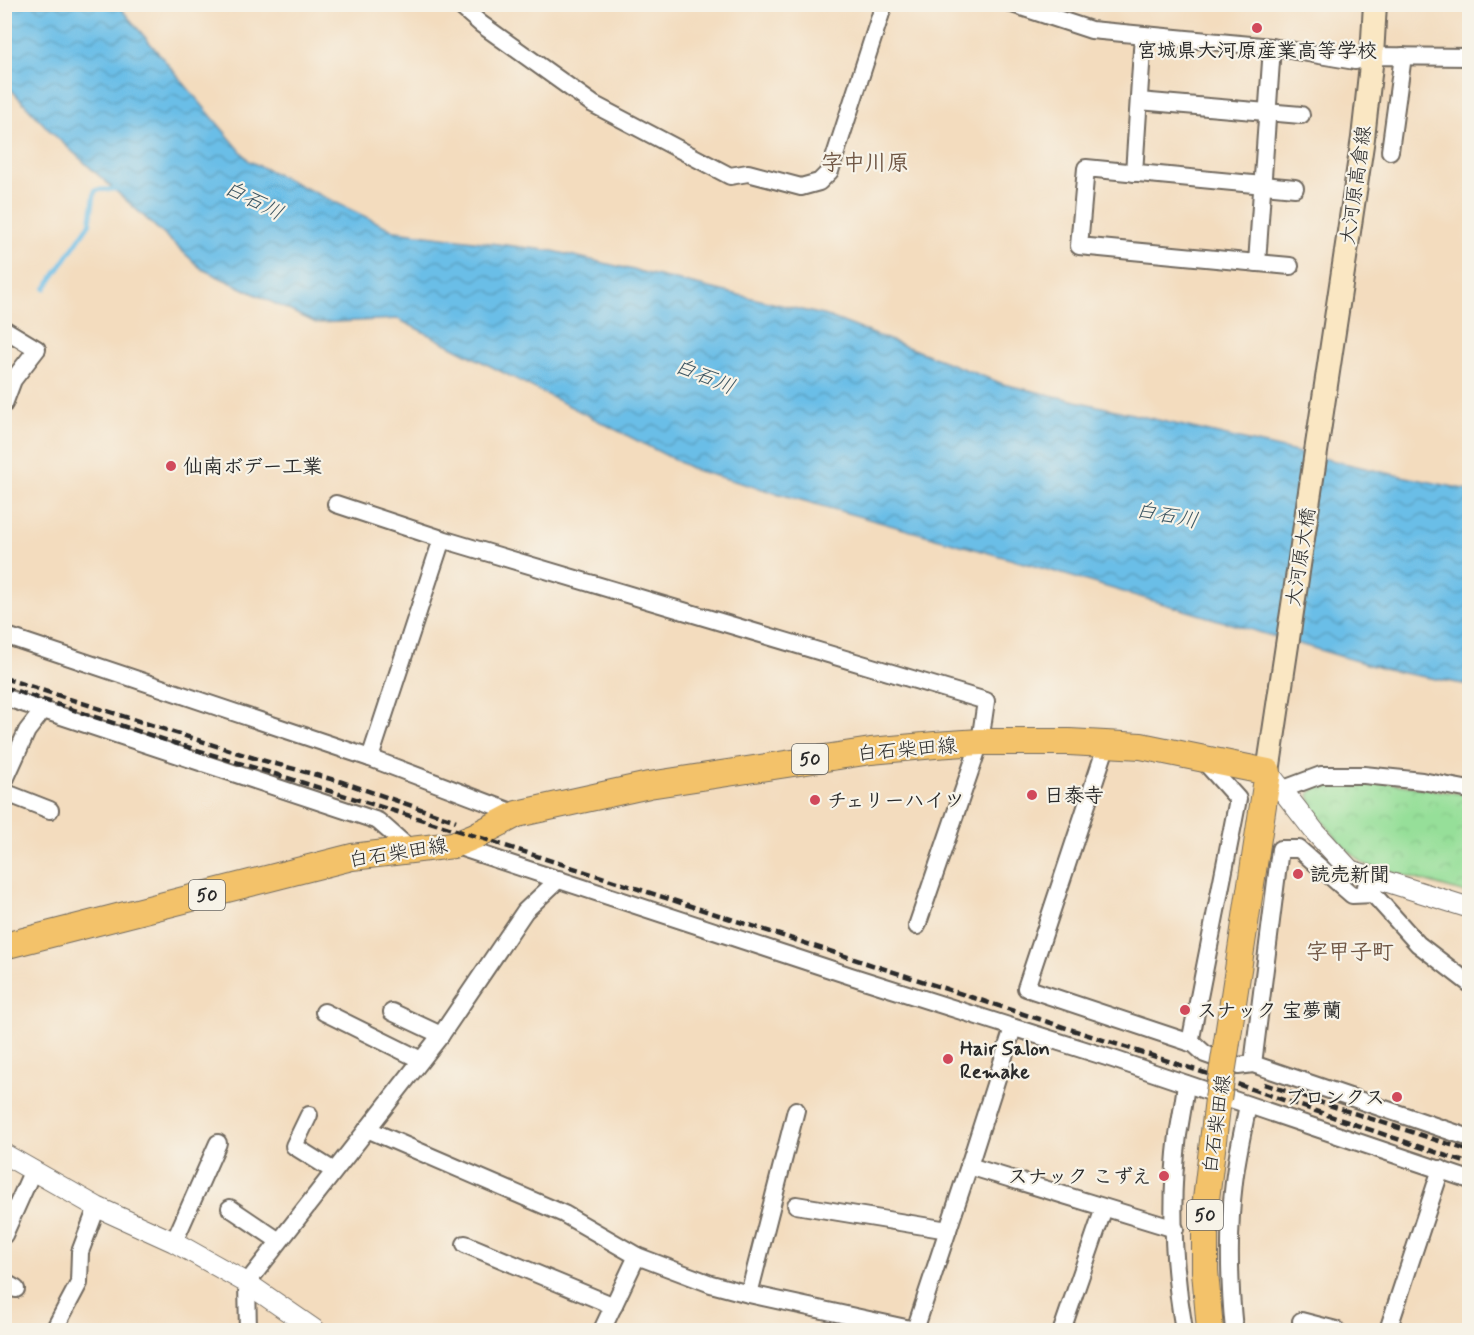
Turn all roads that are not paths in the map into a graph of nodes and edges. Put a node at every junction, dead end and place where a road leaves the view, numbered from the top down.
1 (458, 4) edge
2 (884, 4) edge
3 (1012, 4) edge
4 (1375, 4) edge
5 (1143, 34) junction
6 (1272, 47) junction
7 (1372, 56) junction
8 (1403, 56) junction
9 (1470, 57) edge
10 (1139, 101) junction
11 (1268, 112) junction
12 (1301, 115) dead end
13 (1390, 151) dead end
14 (1134, 172) junction
15 (1263, 184) junction
16 (1294, 188) dead end
17 (1257, 263) junction
18 (1290, 267) dead end
19 (4, 328) edge
20 (1329, 365) joint
21 (4, 404) edge
22 (336, 504) dead end
23 (442, 539) junction
24 (4, 635) edge
25 (4, 697) edge
26 (44, 709) junction
27 (980, 742) junction
28 (1107, 744) junction
29 (370, 758) junction
30 (1202, 759) junction
31 (1273, 770) junction
32 (4, 782) edge
33 (1470, 790) edge
34 (4, 792) edge
35 (50, 810) dead end
36 (518, 814) junction
37 (453, 845) junction
38 (410, 849) junction
39 (1350, 870) junction
40 (559, 879) junction
41 (1374, 894) junction
42 (1470, 908) edge
43 (917, 926) dead end
44 (4, 946) edge
45 (1470, 984) edge
46 (324, 1012) dead end
47 (392, 1012) dead end
48 (1013, 1028) junction
49 (441, 1035) junction
50 (1190, 1043) junction
51 (421, 1060) junction
52 (1253, 1064) junction
53 (1186, 1084) junction
54 (1248, 1105) junction
55 (796, 1110) dead end
56 (309, 1115) dead end
57 (368, 1129) junction
58 (1470, 1138) edge
59 (218, 1143) dead end
60 (4, 1154) edge
61 (969, 1166) junction
62 (1441, 1169) junction
63 (33, 1170) junction
64 (334, 1171) junction
65 (1470, 1180) edge
66 (796, 1205) dead end
67 (97, 1207) junction
68 (230, 1208) dead end
69 (1104, 1208) junction
70 (1175, 1229) junction
71 (948, 1230) junction
72 (4, 1235) edge
73 (279, 1241) junction
74 (174, 1242) junction
75 (465, 1244) dead end
76 (637, 1256) junction
77 (247, 1283) junction
78 (749, 1294) junction
79 (614, 1306) junction
80 (1301, 1321) dead end
81 (54, 1330) edge
82 (248, 1330) edge
83 (315, 1330) edge
84 (602, 1330) edge
85 (915, 1330) edge
86 (1062, 1330) edge
87 (1184, 1330) edge
88 (1210, 1330) edge
89 (1234, 1330) edge
90 (1336, 1330) edge
91 (1388, 1330) edge

1 - 2 street
3 - 5 street
4 - 7 main road, 大河原高倉線
5 - 6 street
5 - 10 street
6 - 7 street
6 - 11 street
7 - 8 street
7 - 20 main road, 大河原高倉線
8 - 9 street
8 - 13 street
10 - 11 street
10 - 14 street
11 - 12 street
11 - 15 street
14 - 15 street
14 - 17 street
15 - 16 street
15 - 17 street
17 - 18 street
19 - 21 street
20 - 31 main road, 大河原大橋
22 - 23 street
23 - 27 street
23 - 29 street
24 - 29 street
25 - 26 street
26 - 32 street
26 - 38 street
27 - 28 main road, 白石柴田線 / 50
27 - 36 main road, 白石柴田線 / 50
27 - 43 street
28 - 30 main road, 白石柴田線 / 50
28 - 50 street
29 - 36 street
30 - 31 main road, 白石柴田線 / 50
30 - 50 street
31 - 33 street
31 - 39 street
31 - 88 main road, 白石柴田線 / 50, bridge
34 - 35 street
36 - 37 main road, 白石柴田線 / 50
37 - 38 main road, 白石柴田線 / 50
37 - 40 street
38 - 44 main road, 白石柴田線 / 50
39 - 41 street
39 - 42 street
40 - 48 street
40 - 49 street
41 - 45 street
41 - 52 street
46 - 51 street
47 - 49 street
48 - 53 street
48 - 61 street
49 - 51 street
50 - 52 street
51 - 57 street
52 - 58 street
53 - 54 street
53 - 70 street
54 - 62 street
54 - 89 street
55 - 78 street
56 - 64 street
57 - 64 street
57 - 76 street
59 - 74 street
60 - 63 street
61 - 69 street
61 - 71 street
62 - 65 street
62 - 91 street
63 - 67 street
63 - 72 street
64 - 73 street
66 - 71 street
67 - 74 street
67 - 81 street
68 - 73 street
69 - 70 street
69 - 86 street
70 - 87 street
71 - 85 street
73 - 77 street
74 - 77 street
75 - 79 street
76 - 78 street
76 - 79 street
77 - 82 street
77 - 83 street
78 - 85 street
79 - 84 street
80 - 90 street

